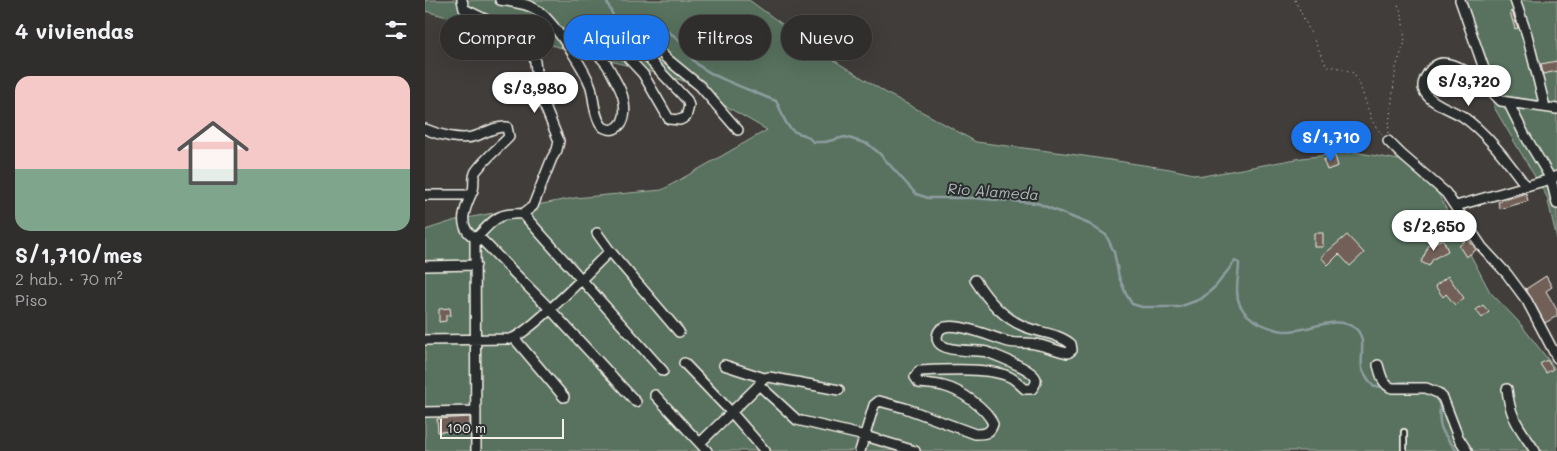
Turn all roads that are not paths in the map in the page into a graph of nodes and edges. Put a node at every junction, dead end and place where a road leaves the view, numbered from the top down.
1 (462, 0) edge
2 (500, 0) edge
3 (1460, 0) edge
4 (1515, 0) edge
5 (1489, 83) junction
6 (1508, 102) junction
7 (1545, 106) junction
8 (1557, 109) edge
9 (425, 129) edge
10 (738, 130) dead end
11 (1388, 141) road end
12 (1554, 178) edge
13 (1526, 186) junction
14 (469, 194) junction
15 (425, 195) edge
16 (1557, 204) edge
17 (1457, 206) junction
18 (523, 214) junction
19 (597, 233) dead end
20 (477, 237) junction
21 (610, 251) junction
22 (476, 265) junction
23 (425, 266) edge
24 (581, 279) junction
25 (975, 280) dead end
26 (550, 309) junction
27 (679, 332) dead end
28 (513, 338) junction
29 (476, 339) junction
30 (425, 340) edge
31 (1557, 356) edge
32 (684, 363) dead end
33 (724, 365) dead end
34 (1378, 365) dead end
35 (663, 372) dead end
36 (764, 378) junction
37 (759, 385) junction
38 (1507, 389) dead end
39 (839, 390) dead end
40 (655, 395) dead end
41 (564, 397) dead end
42 (636, 402) dead end
43 (476, 411) junction
44 (425, 412) edge
45 (732, 413) junction
46 (1404, 432) dead end
47 (865, 436) junction
48 (700, 443) junction
49 (476, 451) edge
50 (707, 451) edge
51 (765, 451) edge
52 (860, 451) edge
53 (915, 451) edge
54 (1404, 451) edge
55 (1467, 451) edge
56 (1535, 451) edge

1 - 18 street
2 - 10 street
3 - 5 street
4 - 7 street
5 - 6 street
5 - 13 street
6 - 7 street
6 - 12 street
7 - 8 street
9 - 14 street
11 - 17 street
12 - 13 street
12 - 16 street
13 - 17 street
14 - 15 street
14 - 20 street
17 - 31 street
18 - 20 street
18 - 24 street
19 - 21 street
20 - 22 street
20 - 26 street
21 - 24 street
21 - 27 street
22 - 23 street
22 - 29 street
24 - 26 street
24 - 35 street
25 - 47 street
26 - 28 street
26 - 42 street
28 - 29 street
28 - 41 street
29 - 30 street
29 - 43 street
32 - 45 street
33 - 36 street
34 - 55 street
36 - 37 street
36 - 39 street
37 - 45 street
37 - 47 street
38 - 56 street
40 - 48 street
43 - 44 street
43 - 49 street
45 - 48 street
45 - 51 street
46 - 54 lane
47 - 52 street
47 - 53 street
48 - 50 street

